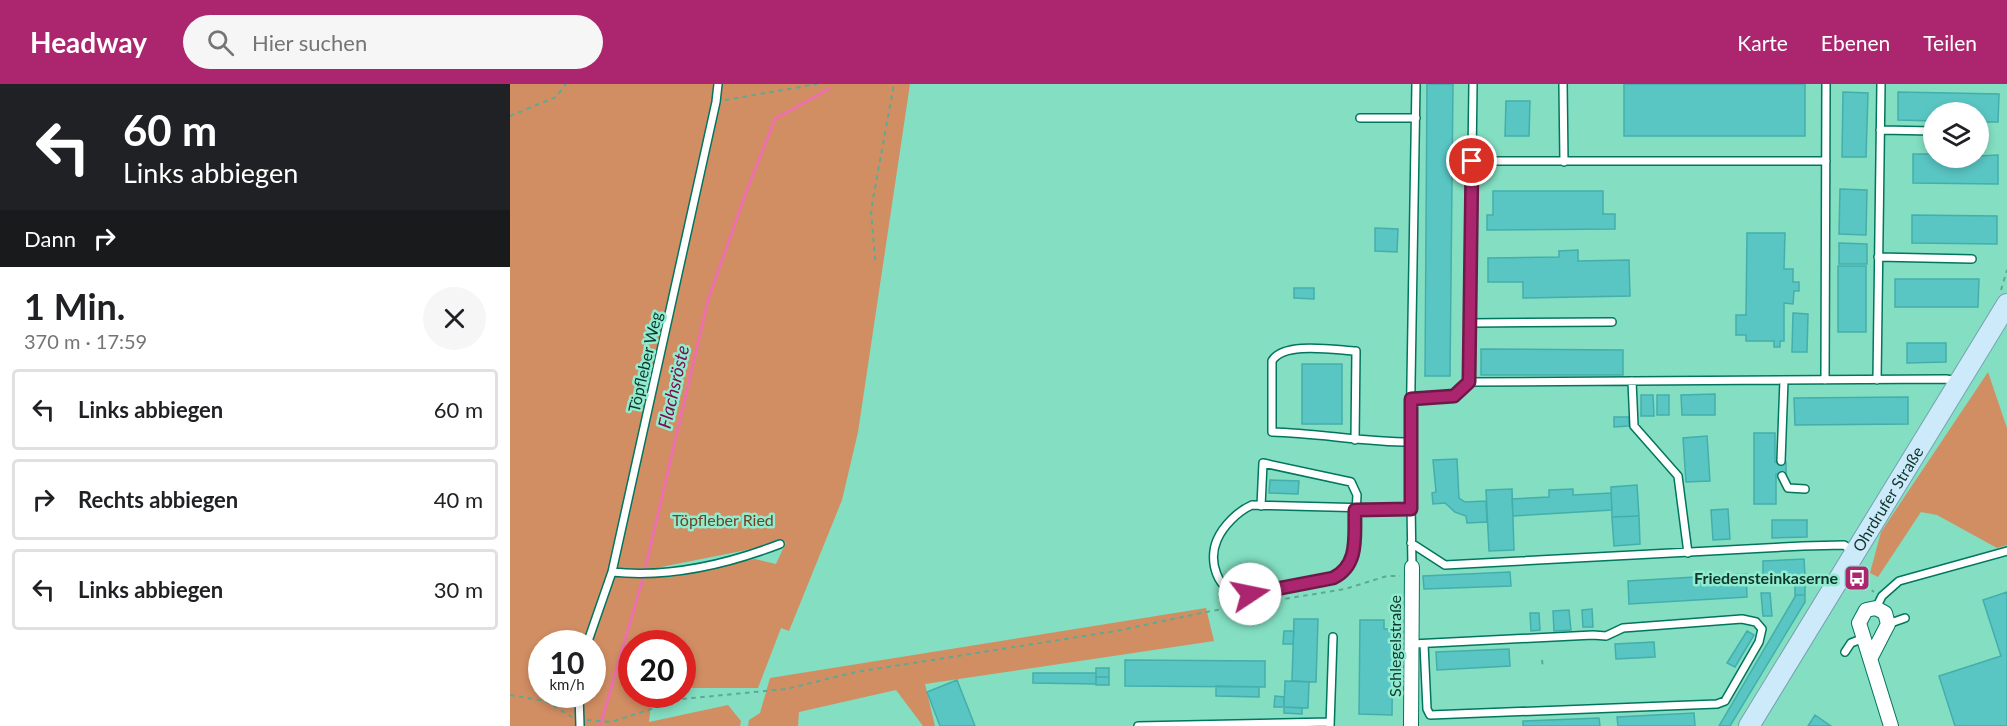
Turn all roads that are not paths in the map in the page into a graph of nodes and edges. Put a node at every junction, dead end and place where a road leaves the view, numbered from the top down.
1 (718, 84) edge
2 (1416, 84) edge
3 (1473, 84) edge
4 (1563, 84) edge
5 (1826, 84) edge
6 (1881, 84) edge
7 (1360, 118) dead end
8 (1416, 118) junction
9 (1880, 130) junction
10 (1923, 131) edge
11 (1472, 161) junction
12 (1826, 161) junction
13 (1564, 162) junction
14 (1878, 257) junction
15 (1972, 259) dead end
16 (2007, 304) edge
17 (1612, 322) dead end
18 (1471, 323) junction
19 (1784, 380) junction
20 (1825, 380) junction
21 (1876, 380) junction
22 (1632, 381) junction
23 (1960, 381) junction
24 (1469, 382) junction
25 (1411, 399) junction
26 (1355, 440) junction
27 (1410, 442) junction
28 (1781, 460) dead end
29 (1782, 476) dead end
30 (1804, 489) dead end
31 (1261, 506) junction
32 (1411, 509) junction
33 (1355, 510) junction
34 (1411, 543) junction
35 (780, 544) dead end
36 (2007, 551) edge
37 (1855, 552) junction
38 (1688, 553) junction
39 (1412, 571) joint
40 (612, 572) junction
41 (1878, 603) junction
42 (1905, 618) dead end
43 (1888, 624) junction
44 (592, 630) edge
45 (1333, 637) dead end
46 (1864, 638) junction
47 (1418, 644) junction
48 (1845, 652) dead end
49 (1871, 657) junction
50 (1330, 724) edge
51 (1138, 726) edge
52 (1411, 726) edge
53 (1749, 726) edge
54 (1891, 726) edge

1 - 40 lane, Töpfleber Weg
2 - 8 lane
3 - 11 lane
4 - 13 lane
5 - 12 lane
6 - 9 lane
7 - 8 lane
8 - 25 lane
9 - 10 lane
9 - 14 lane
11 - 13 lane
11 - 18 lane
12 - 13 lane
12 - 20 lane
14 - 15 lane
14 - 21 lane
16 - 23 main road, Ohrdrufer Straße
17 - 18 lane
18 - 24 lane
19 - 20 lane
19 - 22 lane
19 - 28 lane
20 - 21 lane
21 - 23 lane
22 - 24 lane
22 - 38 lane
23 - 37 main road, Ohrdrufer Straße
24 - 25 lane
25 - 27 lane
26 - 26 lane
26 - 27 lane
27 - 32 lane
29 - 30 lane
31 - 33 lane
31 - 33 lane
31 - 33 lane
32 - 33 lane
32 - 34 lane
34 - 38 lane
34 - 39 lane
35 - 40 lane
36 - 41 lane
37 - 38 lane
37 - 53 main road, Ohrdrufer Straße
39 - 47 street, Schlegelstraße
40 - 44 lane, Töpfleber Weg
41 - 43 street
41 - 46 street
42 - 43 lane
43 - 49 street
45 - 50 lane
46 - 48 lane
46 - 49 street
47 - 47 lane
47 - 52 street, Schlegelstraße
49 - 54 street
50 - 51 lane

